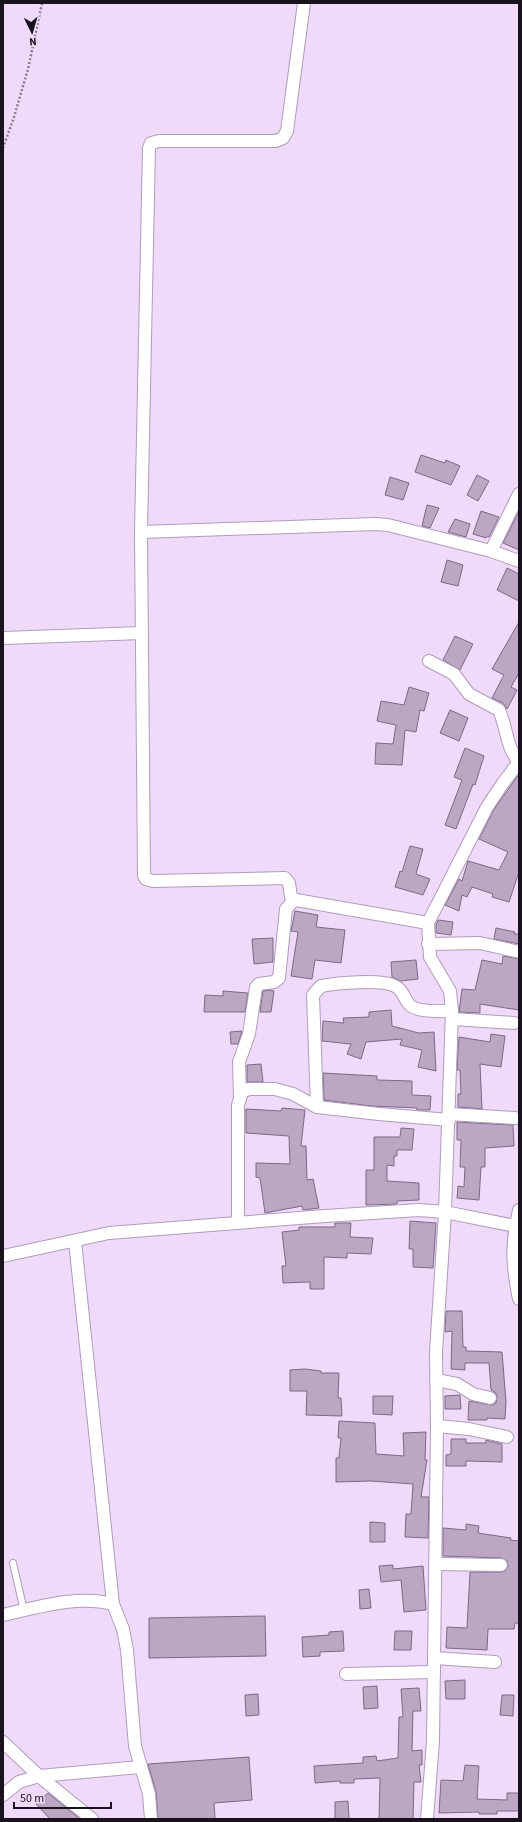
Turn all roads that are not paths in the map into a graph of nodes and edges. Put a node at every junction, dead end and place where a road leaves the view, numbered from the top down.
1 (304, 3) edge
2 (519, 494) edge
3 (142, 532) junction
4 (491, 551) junction
5 (519, 561) edge
6 (142, 633) junction
7 (3, 638) edge
8 (429, 661) dead end
9 (519, 762) edge
10 (294, 900) junction
11 (428, 922) junction
12 (428, 944) junction
13 (519, 952) edge
14 (452, 1015) junction
15 (514, 1023) dead end
16 (240, 1098) junction
17 (317, 1107) junction
18 (449, 1117) junction
19 (515, 1118) dead end
20 (519, 1210) edge
21 (446, 1212) junction
22 (238, 1223) junction
23 (515, 1226) junction
24 (75, 1240) junction
25 (3, 1256) edge
26 (519, 1299) edge
27 (436, 1380) junction
28 (490, 1398) dead end
29 (437, 1426) junction
30 (507, 1437) dead end
31 (13, 1563) dead end
32 (435, 1564) junction
33 (501, 1565) dead end
34 (113, 1604) junction
35 (24, 1611) junction
36 (3, 1615) edge
37 (434, 1658) junction
38 (495, 1662) dead end
39 (434, 1672) junction
40 (346, 1674) dead end
41 (3, 1742) edge
42 (140, 1767) junction
43 (39, 1776) junction
44 (3, 1795) edge
45 (92, 1819) edge
46 (151, 1819) edge
47 (427, 1819) edge

1 - 3 street
2 - 4 street
3 - 4 street
3 - 6 street
4 - 5 street
6 - 7 street
6 - 10 street
8 - 9 street
9 - 11 street
10 - 11 street
10 - 16 street
11 - 12 street
12 - 13 street
12 - 14 street
14 - 15 street
14 - 17 street
14 - 18 street
16 - 17 street
16 - 22 street
17 - 18 street
18 - 19 street
18 - 21 street
20 - 23 street
21 - 22 street
21 - 23 street
21 - 27 street
22 - 24 street
23 - 26 street
24 - 25 street
24 - 34 street
27 - 28 street
27 - 29 street
29 - 30 street
29 - 32 street
31 - 35 lane
32 - 33 street
32 - 37 street
34 - 35 street
34 - 42 street
35 - 36 street
37 - 38 street
37 - 39 street
39 - 40 street
39 - 47 street
41 - 43 street
42 - 43 street
42 - 46 street
43 - 44 street
43 - 45 street

